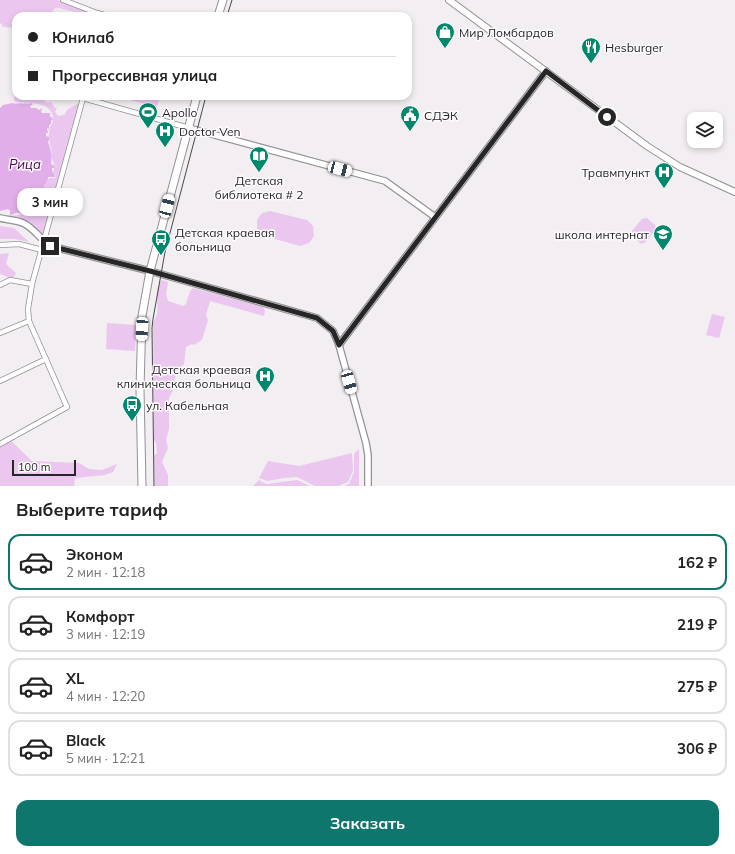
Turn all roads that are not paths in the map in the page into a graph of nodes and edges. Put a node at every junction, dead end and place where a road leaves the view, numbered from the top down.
1 (63, 0) edge
2 (223, 0) edge
3 (449, 0) edge
4 (94, 12) edge
5 (219, 12) edge
6 (546, 71) junction
7 (82, 100) edge
8 (90, 100) edge
9 (196, 100) edge
10 (189, 128) junction
11 (735, 192) edge
12 (435, 217) junction
13 (0, 218) edge
14 (44, 242) junction
15 (0, 245) edge
16 (42, 250) junction
17 (150, 271) junction
18 (32, 284) junction
19 (0, 285) edge
20 (29, 321) junction
21 (0, 333) edge
22 (339, 345) junction
23 (46, 359) junction
24 (0, 380) edge
25 (0, 444) edge
26 (142, 486) edge
27 (368, 486) edge

1 - 4 street
2 - 5 main road
3 - 6 main road
6 - 11 main road
6 - 12 street
7 - 14 street
8 - 10 street
9 - 10 main road
10 - 12 street
10 - 17 main road
12 - 22 street
13 - 14 street
14 - 16 street
14 - 17 street
15 - 16 street
16 - 18 street
17 - 22 street
17 - 26 main road
18 - 19 street
18 - 20 street
20 - 21 street
20 - 23 street
22 - 27 street
23 - 24 street
23 - 25 street

